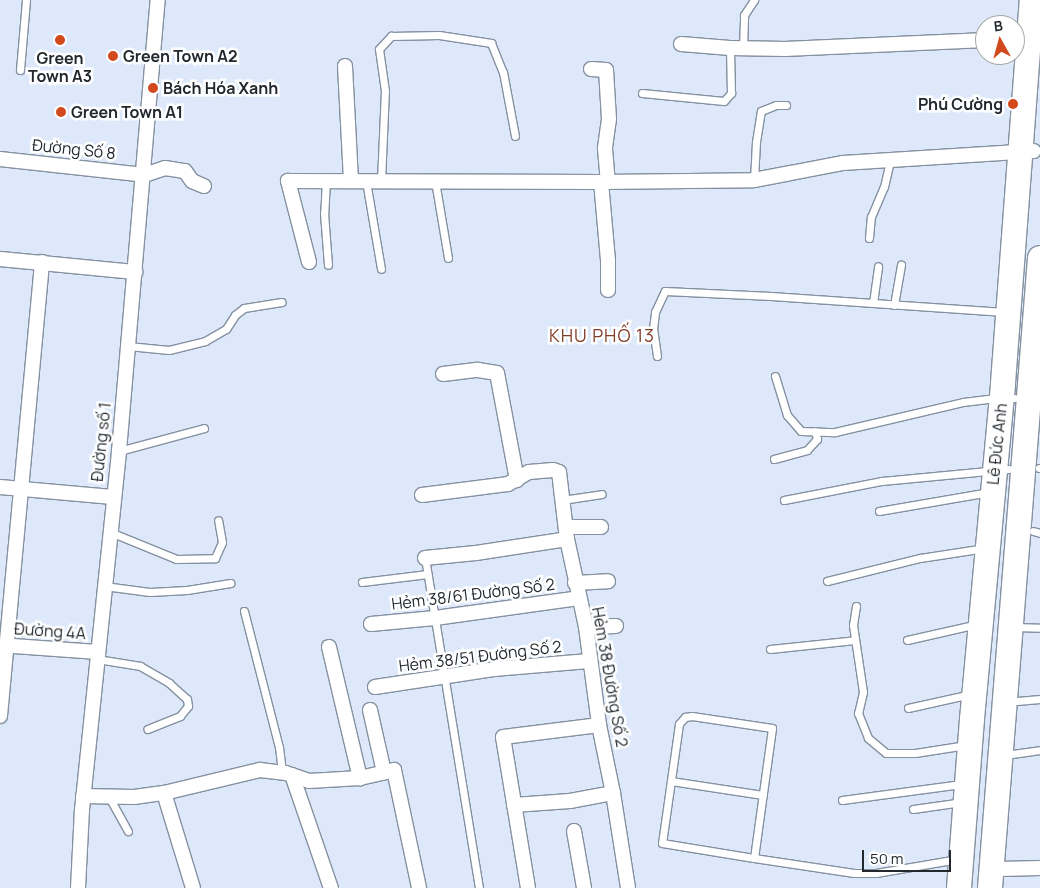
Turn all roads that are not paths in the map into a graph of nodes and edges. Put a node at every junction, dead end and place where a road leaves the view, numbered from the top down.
1 (26, 0) edge
2 (158, 0) edge
3 (754, 0) edge
4 (1032, 0) edge
5 (1025, 27) edge
6 (975, 40) edge
7 (681, 44) dead end
8 (736, 48) junction
9 (1023, 65) edge
10 (344, 66) dead end
11 (591, 69) dead end
12 (20, 70) dead end
13 (1040, 81) edge
14 (642, 93) dead end
15 (786, 105) dead end
16 (515, 136) dead end
17 (1028, 152) junction
18 (0, 159) edge
19 (890, 160) junction
20 (144, 175) junction
21 (326, 180) junction
22 (351, 180) junction
23 (754, 180) junction
24 (366, 181) junction
25 (381, 181) junction
26 (436, 181) junction
27 (604, 182) junction
28 (204, 186) dead end
29 (869, 238) dead end
30 (448, 258) dead end
31 (1040, 258) edge
32 (0, 259) edge
33 (42, 262) junction
34 (309, 262) dead end
35 (328, 265) dead end
36 (901, 265) dead end
37 (878, 266) dead end
38 (381, 269) dead end
39 (135, 272) junction
40 (608, 290) dead end
41 (282, 302) dead end
42 (873, 303) junction
43 (894, 305) junction
44 (1009, 313) junction
45 (128, 346) junction
46 (657, 356) dead end
47 (443, 374) dead end
48 (775, 376) dead end
49 (1008, 398) junction
50 (204, 428) dead end
51 (816, 431) junction
52 (1040, 444) edge
53 (119, 451) junction
54 (774, 459) dead end
55 (1039, 468) edge
56 (998, 477) junction
57 (517, 480) junction
58 (0, 486) edge
59 (22, 489) junction
60 (602, 494) dead end
61 (422, 495) dead end
62 (113, 497) junction
63 (562, 500) junction
64 (784, 500) dead end
65 (879, 510) dead end
66 (218, 520) dead end
67 (601, 527) dead end
68 (109, 532) junction
69 (1037, 532) edge
70 (566, 533) junction
71 (988, 547) junction
72 (425, 558) joint
73 (7, 569) edge
74 (428, 574) junction
75 (608, 581) dead end
76 (827, 581) dead end
77 (362, 582) dead end
78 (230, 583) dead end
79 (576, 583) junction
80 (104, 586) junction
81 (579, 598) junction
82 (856, 606) dead end
83 (244, 612) dead end
84 (435, 618) junction
85 (371, 624) dead end
86 (981, 624) junction
87 (616, 626) dead end
88 (586, 627) junction
89 (1025, 627) edge
90 (855, 640) junction
91 (907, 640) dead end
92 (4, 645) edge
93 (329, 647) dead end
94 (770, 650) dead end
95 (97, 655) junction
96 (590, 660) junction
97 (446, 677) junction
98 (375, 687) dead end
99 (974, 694) junction
100 (1040, 699) edge
101 (1017, 701) junction
102 (908, 708) dead end
103 (370, 710) dead end
104 (0, 716) edge
105 (599, 725) junction
106 (148, 729) dead end
107 (970, 744) junction
108 (1040, 750) edge
109 (1012, 754) junction
110 (384, 772) junction
111 (287, 774) junction
112 (360, 778) junction
113 (671, 781) junction
114 (164, 793) junction
115 (613, 793) junction
116 (966, 794) junction
117 (763, 795) junction
118 (83, 796) junction
119 (109, 797) junction
120 (842, 800) dead end
121 (514, 805) junction
122 (913, 809) dead end
123 (128, 831) dead end
124 (574, 831) dead end
125 (754, 858) junction
126 (961, 858) junction
127 (1040, 868) edge
128 (996, 882) edge
129 (78, 888) edge
130 (193, 888) edge
131 (331, 888) edge
132 (419, 888) edge
133 (479, 888) edge
134 (528, 888) edge
135 (584, 888) edge
136 (628, 888) edge
137 (959, 888) edge
138 (973, 888) edge

1 - 12 lane
2 - 20 street, Đường số 1
3 - 8 lane
4 - 5 highway, Lê Đức Anh
6 - 8 street
7 - 8 street
8 - 14 lane
9 - 17 highway, Lê Đức Anh
10 - 22 street
11 - 27 street
13 - 17 highway, Lê Đức Anh
15 - 23 lane
16 - 25 lane
17 - 19 street
17 - 44 highway, Lê Đức Anh
17 - 49 highway, Lê Đức Anh
18 - 20 street, Đường Số 8
19 - 23 street
19 - 29 lane
20 - 28 street
20 - 39 street, Đường số 1
21 - 22 street
21 - 34 street
21 - 35 lane
22 - 24 street
23 - 27 street
24 - 25 street
24 - 38 lane
25 - 26 street
26 - 27 street
26 - 30 lane
27 - 40 street
31 - 89 highway, Lê Đức Anh
32 - 33 street
33 - 39 street
33 - 59 street
36 - 43 lane
37 - 42 lane
39 - 45 street, Đường số 1
41 - 45 lane
42 - 43 lane
42 - 46 lane
43 - 44 lane
44 - 49 highway, Lê Đức Anh
45 - 53 street, Đường số 1
47 - 57 street
48 - 51 lane
49 - 51 lane
49 - 56 highway, Lê Đức Anh
50 - 53 lane
51 - 54 lane
52 - 55 highway, Lê Đức Anh
53 - 62 street, Đường số 1
55 - 69 highway, Lê Đức Anh
56 - 64 lane
56 - 65 lane
56 - 71 highway, Lê Đức Anh
56 - 138 highway, Lê Đức Anh
57 - 61 street
57 - 63 street, Hẻm 38 Đường Số 2
58 - 59 street
59 - 62 street
59 - 73 street
60 - 63 lane
62 - 68 street, Đường số 1
63 - 70 street, Hẻm 38 Đường Số 2
66 - 68 lane
67 - 70 street
68 - 80 street, Đường số 1
69 - 89 highway, Lê Đức Anh
70 - 72 street
70 - 79 street, Hẻm 38 Đường Số 2
71 - 76 lane
71 - 86 highway, Lê Đức Anh
72 - 74 lane
73 - 92 street
74 - 77 lane
74 - 84 lane
75 - 79 street
78 - 80 lane
79 - 81 street, Hẻm 38 Đường Số 2
80 - 95 street, Đường số 1
81 - 84 street, Hẻm 38/61 Đường Số 2
81 - 88 street, Hẻm 38 Đường Số 2
82 - 90 lane
83 - 111 lane
84 - 85 street, Hẻm 38/61 Đường Số 2
84 - 97 lane
86 - 91 lane
86 - 99 highway, Lê Đức Anh
87 - 88 street
88 - 96 street, Hẻm 38 Đường Số 2
89 - 101 highway, Lê Đức Anh
89 - 128 highway, Lê Đức Anh
90 - 94 lane
90 - 107 lane
92 - 95 street, Đường 4A
92 - 104 street
93 - 112 street
95 - 106 lane
95 - 118 street, Đường số 1
96 - 97 street, Hẻm 38/51 Đường Số 2
96 - 105 street, Hẻm 38 Đường Số 2
97 - 98 street, Hẻm 38/51 Đường Số 2
97 - 133 lane
99 - 102 lane
99 - 107 highway, Lê Đức Anh
100 - 101 lane
101 - 109 highway, Lê Đức Anh
103 - 110 street
105 - 115 street, Hẻm 38 Đường Số 2
105 - 121 street
107 - 116 highway, Lê Đức Anh
108 - 109 lane
109 - 128 highway, Lê Đức Anh
110 - 112 street
110 - 132 street
111 - 112 street
111 - 114 street
111 - 131 street
113 - 117 lane
113 - 117 lane
113 - 125 lane
114 - 119 street
114 - 130 street
115 - 121 street
115 - 136 street, Hẻm 38 Đường Số 2
116 - 120 lane
116 - 122 lane
116 - 126 highway, Lê Đức Anh
117 - 125 lane
118 - 119 street
118 - 129 street, Đường số 1
119 - 123 lane
121 - 134 street
124 - 135 street
125 - 126 lane
126 - 137 highway, Lê Đức Anh
127 - 128 street

